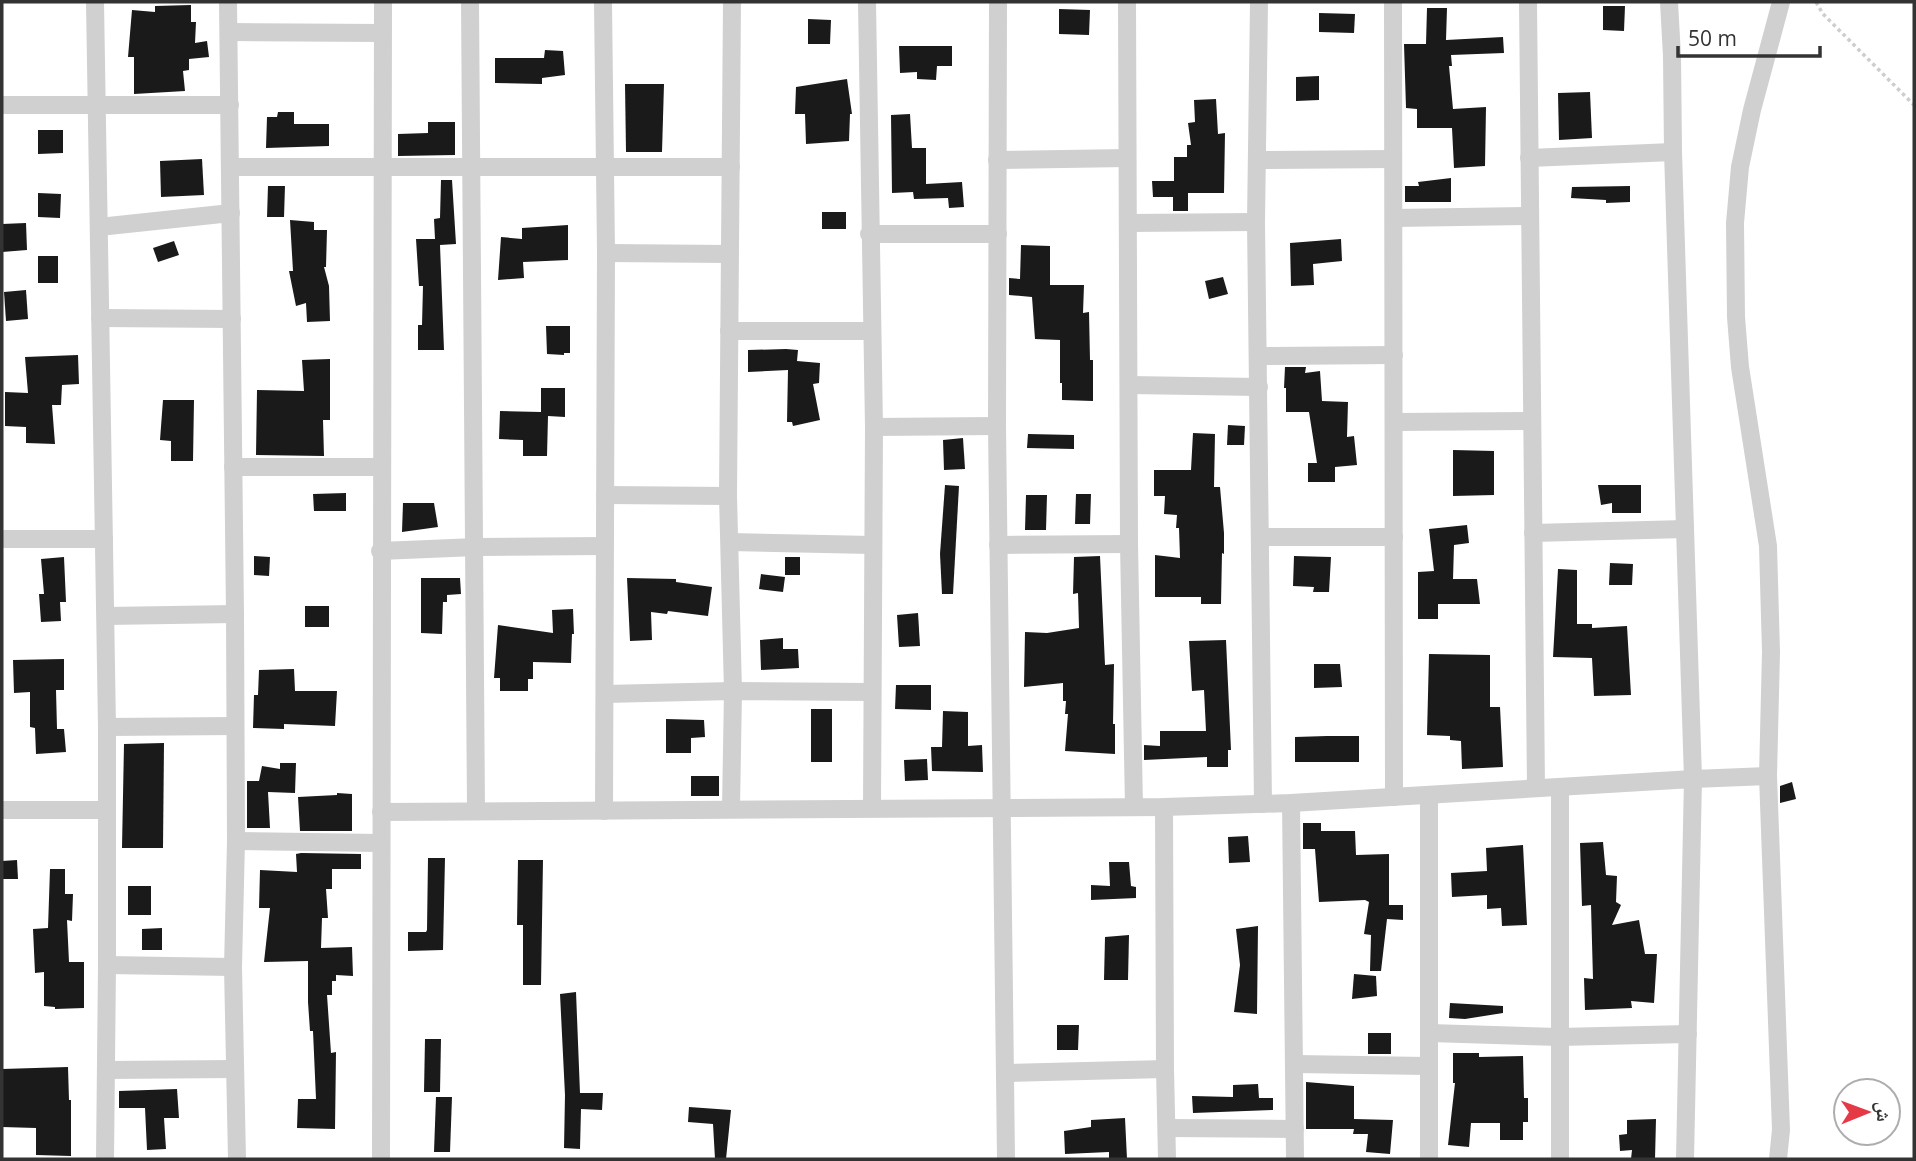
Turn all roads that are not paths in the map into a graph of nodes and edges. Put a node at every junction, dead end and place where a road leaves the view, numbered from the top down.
1 (95, 2) edge
2 (228, 2) edge
3 (383, 2) edge
4 (470, 2) edge
5 (603, 2) edge
6 (732, 2) edge
7 (867, 2) edge
8 (998, 2) edge
9 (1126, 2) edge
10 (1259, 2) edge
11 (1392, 2) edge
12 (1528, 2) edge
13 (1669, 2) edge
14 (1781, 2) edge
15 (229, 32) junction
16 (382, 33) junction
17 (97, 104) junction
18 (2, 105) edge
19 (230, 105) junction
20 (1673, 152) junction
21 (1128, 158) junction
22 (1529, 158) junction
23 (1393, 159) junction
24 (997, 160) junction
25 (1257, 160) junction
26 (603, 166) junction
27 (231, 167) junction
28 (382, 167) junction
29 (472, 167) junction
30 (731, 167) junction
31 (231, 213) junction
32 (1530, 216) junction
33 (1394, 218) junction
34 (1256, 222) junction
35 (1128, 223) junction
36 (99, 227) junction
37 (869, 234) junction
38 (998, 234) junction
39 (606, 253) junction
40 (729, 254) junction
41 (100, 318) junction
42 (232, 319) junction
43 (729, 331) junction
44 (871, 331) junction
45 (1394, 355) junction
46 (1258, 356) junction
47 (1129, 385) junction
48 (1259, 387) junction
49 (1532, 421) junction
50 (1395, 422) junction
51 (997, 426) junction
52 (874, 427) junction
53 (233, 467) junction
54 (380, 467) junction
55 (606, 495) junction
56 (728, 496) junction
57 (1685, 529) junction
58 (1533, 533) junction
59 (1260, 537) junction
60 (1394, 537) junction
61 (2, 539) edge
62 (104, 539) junction
63 (730, 542) junction
64 (1129, 544) junction
65 (872, 545) junction
66 (998, 545) junction
67 (605, 546) junction
68 (475, 547) junction
69 (380, 551) junction
70 (235, 614) junction
71 (106, 615) junction
72 (733, 691) junction
73 (872, 692) junction
74 (606, 694) junction
75 (235, 726) junction
76 (107, 727) junction
77 (1768, 776) junction
78 (1693, 779) junction
79 (1536, 788) junction
80 (1560, 788) junction
81 (1429, 795) junction
82 (1394, 797) junction
83 (1291, 803) junction
84 (1263, 804) junction
85 (1003, 807) junction
86 (1134, 807) junction
87 (1164, 807) junction
88 (872, 808) junction
89 (731, 809) junction
90 (2, 810) edge
91 (106, 810) junction
92 (476, 810) junction
93 (604, 811) junction
94 (380, 812) junction
95 (236, 841) junction
96 (380, 842) junction
97 (107, 965) junction
98 (233, 967) junction
99 (1430, 1033) junction
100 (1688, 1034) junction
101 (1559, 1037) junction
102 (1295, 1065) junction
103 (1428, 1066) junction
104 (234, 1069) junction
105 (1164, 1069) junction
106 (106, 1070) junction
107 (1005, 1073) junction
108 (1167, 1128) junction
109 (1295, 1129) junction
110 (105, 1159) edge
111 (237, 1159) edge
112 (381, 1159) edge
113 (1006, 1159) edge
114 (1167, 1159) edge
115 (1295, 1159) edge
116 (1429, 1159) edge
117 (1560, 1159) edge
118 (1685, 1159) edge
119 (1778, 1159) edge

1 - 17 street
2 - 15 street
3 - 16 street
4 - 29 street
5 - 26 street
6 - 30 street
7 - 37 street
8 - 24 street
9 - 21 street
10 - 25 street
11 - 23 street
12 - 22 street
13 - 20 street
14 - 77 street
15 - 16 street
15 - 19 street
16 - 28 street
17 - 18 street
17 - 19 street
17 - 36 street
19 - 27 street
20 - 22 street
20 - 57 street
21 - 24 street
21 - 35 street
22 - 32 street
23 - 25 street
23 - 33 street
24 - 38 street
25 - 34 street
26 - 29 street
26 - 30 street
26 - 39 street
27 - 28 street
27 - 31 street
28 - 29 street
28 - 54 street
29 - 68 street
30 - 40 street
31 - 36 street
31 - 42 street
32 - 33 street
32 - 49 street
33 - 45 street
34 - 35 street
34 - 46 street
35 - 47 street
36 - 41 street
37 - 38 street
37 - 44 street
38 - 51 street
39 - 40 street
39 - 55 street
40 - 43 street
41 - 42 street
41 - 62 street
42 - 53 street
43 - 44 street
43 - 56 street
44 - 52 street
45 - 46 street
45 - 50 street
46 - 48 street
47 - 48 street
47 - 64 street
48 - 59 street
49 - 50 street
49 - 58 street
50 - 60 street
51 - 52 street
51 - 66 street
52 - 65 street
53 - 54 street
53 - 70 street
54 - 69 street
55 - 56 street
55 - 67 street
56 - 63 street
57 - 58 street
57 - 78 street
58 - 79 street
59 - 60 street
59 - 84 street
60 - 82 street
61 - 62 street
62 - 71 street
63 - 65 street
63 - 72 street
64 - 66 street
64 - 86 street
65 - 73 street
66 - 85 street
67 - 68 street
67 - 74 street
68 - 69 street
68 - 92 street
69 - 94 street
70 - 71 street
70 - 75 street
71 - 76 street
72 - 73 street
72 - 74 street
72 - 89 street
73 - 88 street
74 - 93 street
75 - 76 street
75 - 95 street
76 - 91 street
77 - 78 street
77 - 119 street
78 - 80 street
78 - 100 street
79 - 80 street
79 - 81 street
80 - 101 street
81 - 82 street
81 - 99 street
82 - 83 street
83 - 84 street
83 - 102 street
84 - 87 street
85 - 86 street
85 - 88 street
85 - 107 street
86 - 87 street
87 - 105 street
88 - 89 street
89 - 93 street
90 - 91 street
91 - 97 street
92 - 93 street
92 - 94 street
94 - 96 street
95 - 96 street
95 - 98 street
96 - 112 street
97 - 98 street
97 - 106 street
98 - 104 street
99 - 101 street
99 - 103 street
100 - 101 street
100 - 118 street
101 - 117 street
102 - 103 street
102 - 109 street
103 - 116 street
104 - 106 street
104 - 111 street
105 - 107 street
105 - 108 street
106 - 110 street
107 - 113 street
108 - 109 street
108 - 114 street
109 - 115 street

